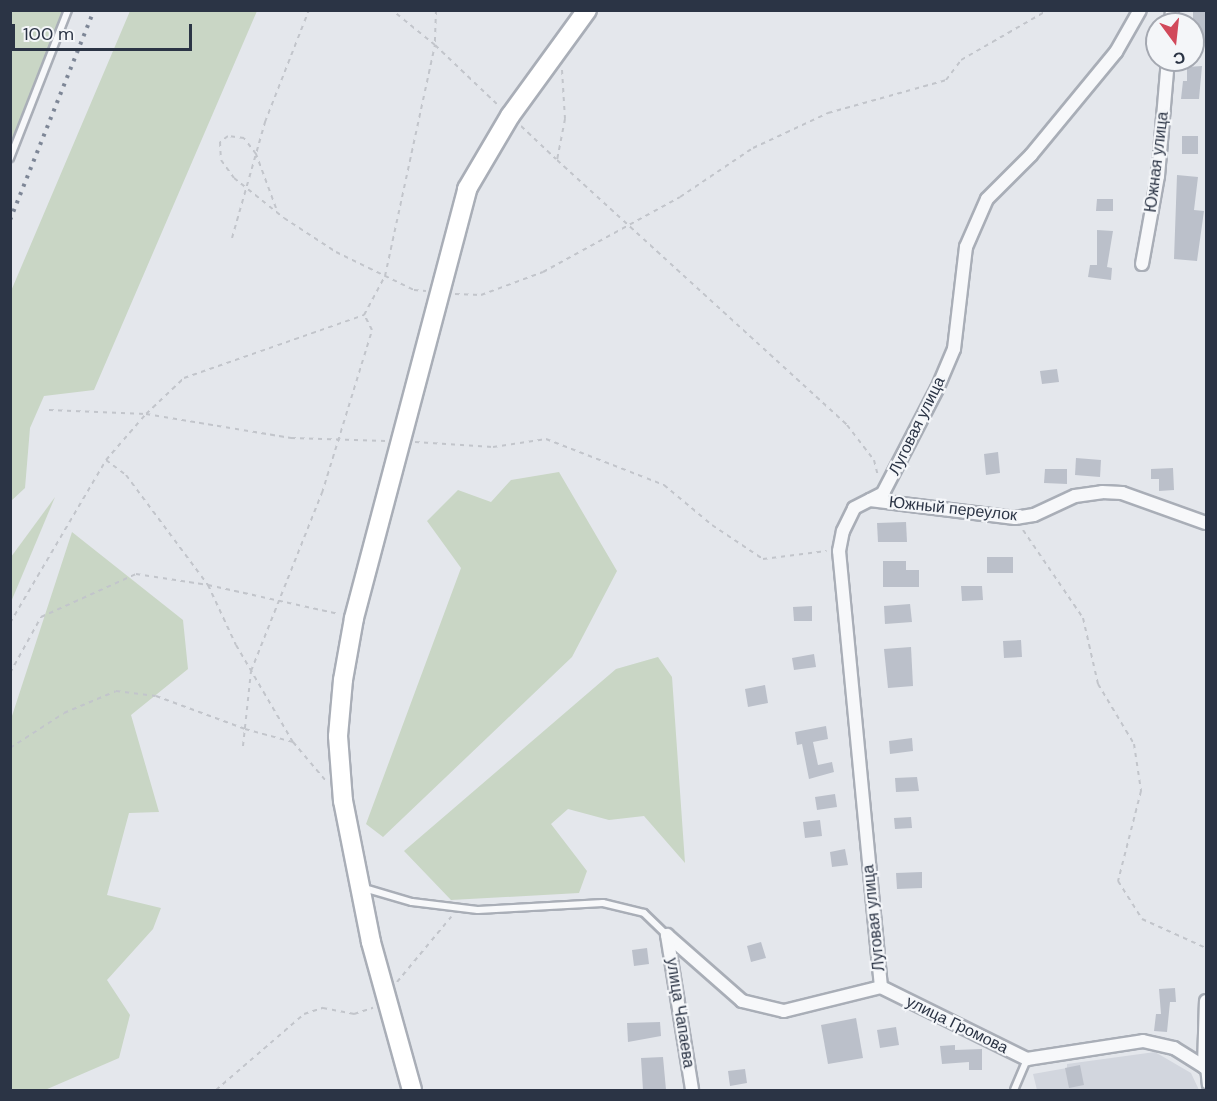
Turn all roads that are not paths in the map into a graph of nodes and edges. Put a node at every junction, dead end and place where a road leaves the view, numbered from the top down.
1 (68, 10) edge
2 (587, 10) edge
3 (1140, 10) edge
4 (1167, 72) edge
5 (10, 158) edge
6 (1142, 264) dead end
7 (870, 500) junction
8 (1206, 523) edge
9 (360, 889) junction
10 (667, 935) junction
11 (881, 987) junction
12 (1206, 1001) edge
13 (1027, 1059) junction
14 (1205, 1067) edge
15 (1206, 1084) edge
16 (412, 1090) edge
17 (692, 1090) edge
18 (1014, 1090) edge

1 - 5 lane
2 - 9 street
3 - 7 street, Луговая улица
4 - 6 street, Южная улица
7 - 8 street, Южный переулок
7 - 11 street, Луговая улица
9 - 10 lane
9 - 16 street
10 - 11 street
10 - 17 street, улица Чапаева
11 - 13 street, улица Громова
12 - 14 street
13 - 14 street, улица Громова
13 - 18 lane
14 - 15 lane

